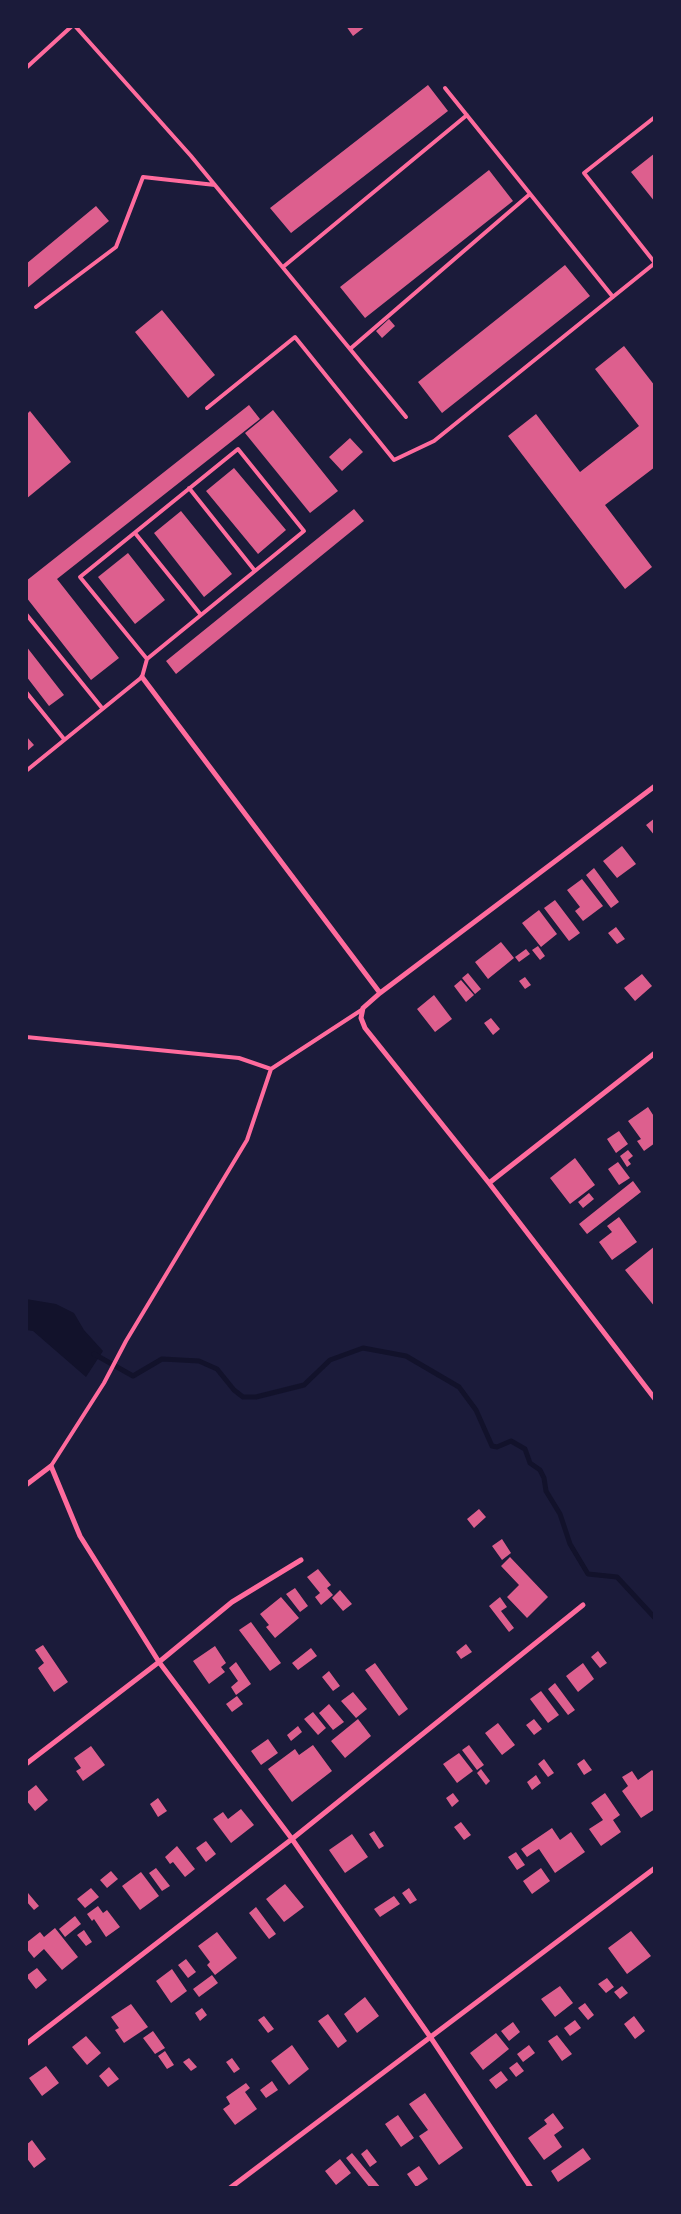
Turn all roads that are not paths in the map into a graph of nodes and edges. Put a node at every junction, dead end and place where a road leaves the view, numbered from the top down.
1 (73, 26) edge
2 (26, 68) edge
3 (445, 88) dead end
4 (467, 115) junction
5 (655, 117) edge
6 (215, 185) junction
7 (530, 194) junction
8 (655, 263) edge
9 (283, 267) junction
10 (613, 297) junction
11 (36, 307) dead end
12 (350, 349) junction
13 (207, 408) dead end
14 (406, 417) dead end
15 (189, 488) junction
16 (135, 533) junction
17 (255, 571) junction
18 (26, 614) edge
19 (201, 615) junction
20 (147, 659) junction
21 (142, 677) junction
22 (26, 692) edge
23 (102, 708) junction
24 (64, 738) junction
25 (26, 771) edge
26 (655, 786) edge
27 (380, 993) junction
28 (364, 1008) junction
29 (26, 1037) edge
30 (655, 1053) edge
31 (271, 1069) junction
32 (489, 1183) junction
33 (654, 1396) edge
34 (51, 1466) junction
35 (26, 1485) edge
36 (301, 1560) dead end
37 (583, 1605) dead end
38 (159, 1662) junction
39 (26, 1764) edge
40 (292, 1839) junction
41 (655, 1868) edge
42 (431, 2038) junction
43 (26, 2044) edge
44 (230, 2188) edge
45 (530, 2188) edge

1 - 2 lane
1 - 6 lane
3 - 4 lane
4 - 7 lane
4 - 9 lane
5 - 8 lane
6 - 9 lane
6 - 11 lane
7 - 10 lane
7 - 12 lane
8 - 10 lane
9 - 12 lane
10 - 13 lane
12 - 14 lane
15 - 16 lane
15 - 17 lane
15 - 17 lane
16 - 19 lane
16 - 20 lane
17 - 19 lane
18 - 23 lane
19 - 20 lane
20 - 21 lane
21 - 23 lane
21 - 27 street
22 - 24 lane
23 - 24 lane
24 - 25 lane
26 - 27 street
27 - 28 street
28 - 31 lane
28 - 32 street
29 - 31 lane
30 - 32 street
31 - 34 lane
32 - 33 street
34 - 35 street
34 - 38 street
36 - 38 street
37 - 40 street
38 - 39 street
38 - 40 street
40 - 42 street
40 - 43 street
41 - 42 street
42 - 44 street
42 - 45 street

